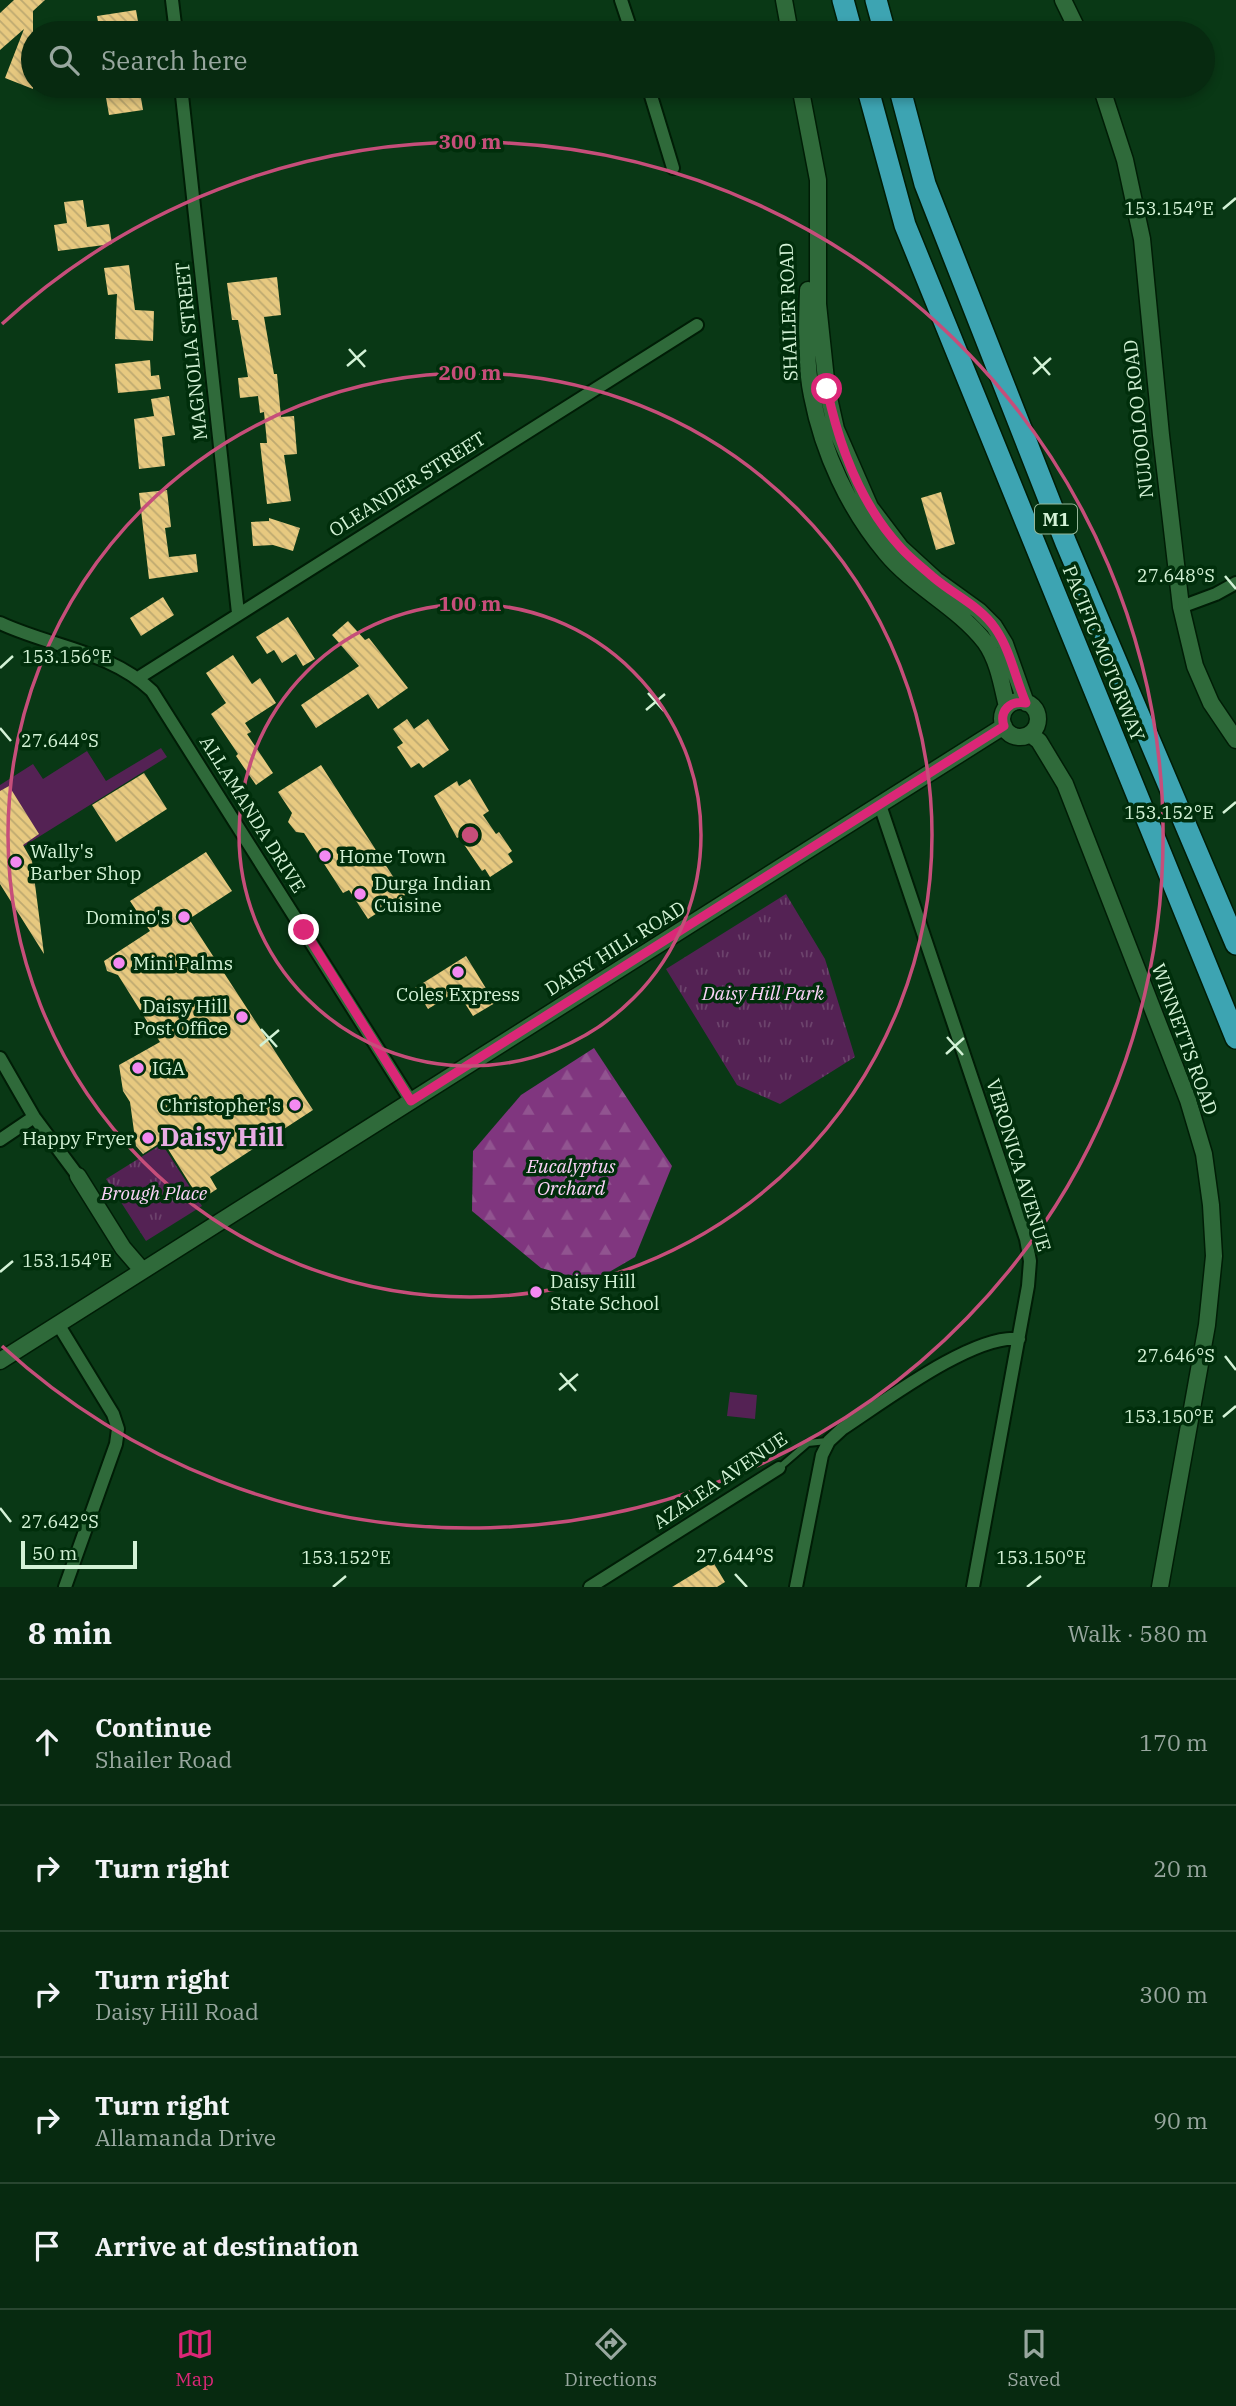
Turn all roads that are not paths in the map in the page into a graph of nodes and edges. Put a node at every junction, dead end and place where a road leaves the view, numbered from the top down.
1 (172, 0) edge
2 (621, 0) edge
3 (784, 0) edge
4 (843, 0) edge
5 (876, 0) edge
6 (1063, 0) edge
7 (175, 21) edge
8 (628, 21) edge
9 (788, 21) edge
10 (849, 21) edge
11 (882, 21) edge
12 (1073, 21) edge
13 (182, 98) edge
14 (652, 98) edge
15 (802, 98) edge
16 (870, 98) edge
17 (902, 98) edge
18 (1105, 98) edge
19 (810, 142) junction
20 (673, 168) dead end
21 (697, 325) dead end
22 (1236, 583) edge
23 (1181, 607) junction
24 (238, 612) junction
25 (0, 623) edge
26 (138, 678) junction
27 (1026, 703) junction
28 (1007, 707) junction
29 (1004, 726) junction
30 (1030, 734) junction
31 (1236, 740) edge
32 (880, 806) junction
33 (1236, 944) edge
34 (1235, 1036) edge
35 (0, 1058) edge
36 (411, 1101) junction
37 (34, 1117) junction
38 (0, 1140) edge
39 (78, 1176) joint
40 (142, 1270) junction
41 (58, 1324) junction
42 (1019, 1339) junction
43 (0, 1361) edge
44 (829, 1441) junction
45 (779, 1468) joint
46 (65, 1587) edge
47 (590, 1587) edge
48 (796, 1587) edge
49 (973, 1587) edge
50 (1160, 1587) edge

1 - 7 street
2 - 8 street
3 - 9 street
4 - 10 highway
5 - 11 highway
6 - 12 street
13 - 24 street, MAGNOLIA STREET
14 - 20 street
15 - 19 street, SHAILER ROAD
16 - 34 highway, PACIFIC MOTORWAY / M1
17 - 33 highway, PACIFIC MOTORWAY / M1
18 - 23 street, NUJOOLOO ROAD
19 - 27 street, SHAILER ROAD
19 - 28 street, SHAILER ROAD
21 - 24 street, OLEANDER STREET
22 - 23 street
23 - 31 street, NUJOOLOO ROAD
24 - 26 street, OLEANDER STREET
25 - 26 street, ALLAMANDA DRIVE
26 - 36 street, ALLAMANDA DRIVE
27 - 28 street
27 - 30 street
28 - 29 street
29 - 30 street
29 - 32 street, DAISY HILL ROAD
30 - 50 street, WINNETTS ROAD
32 - 36 street, DAISY HILL ROAD
32 - 42 street, VERONICA AVENUE
35 - 37 street
36 - 40 street, DAISY HILL ROAD
37 - 38 street
37 - 39 street
39 - 40 street
40 - 41 street, DAISY HILL ROAD
41 - 43 street, DAISY HILL ROAD
41 - 46 street
42 - 44 street, AZALEA AVENUE
42 - 49 street, VERONICA AVENUE
44 - 45 lane, AZALEA AVENUE
44 - 48 street
45 - 47 street, AZALEA AVENUE

